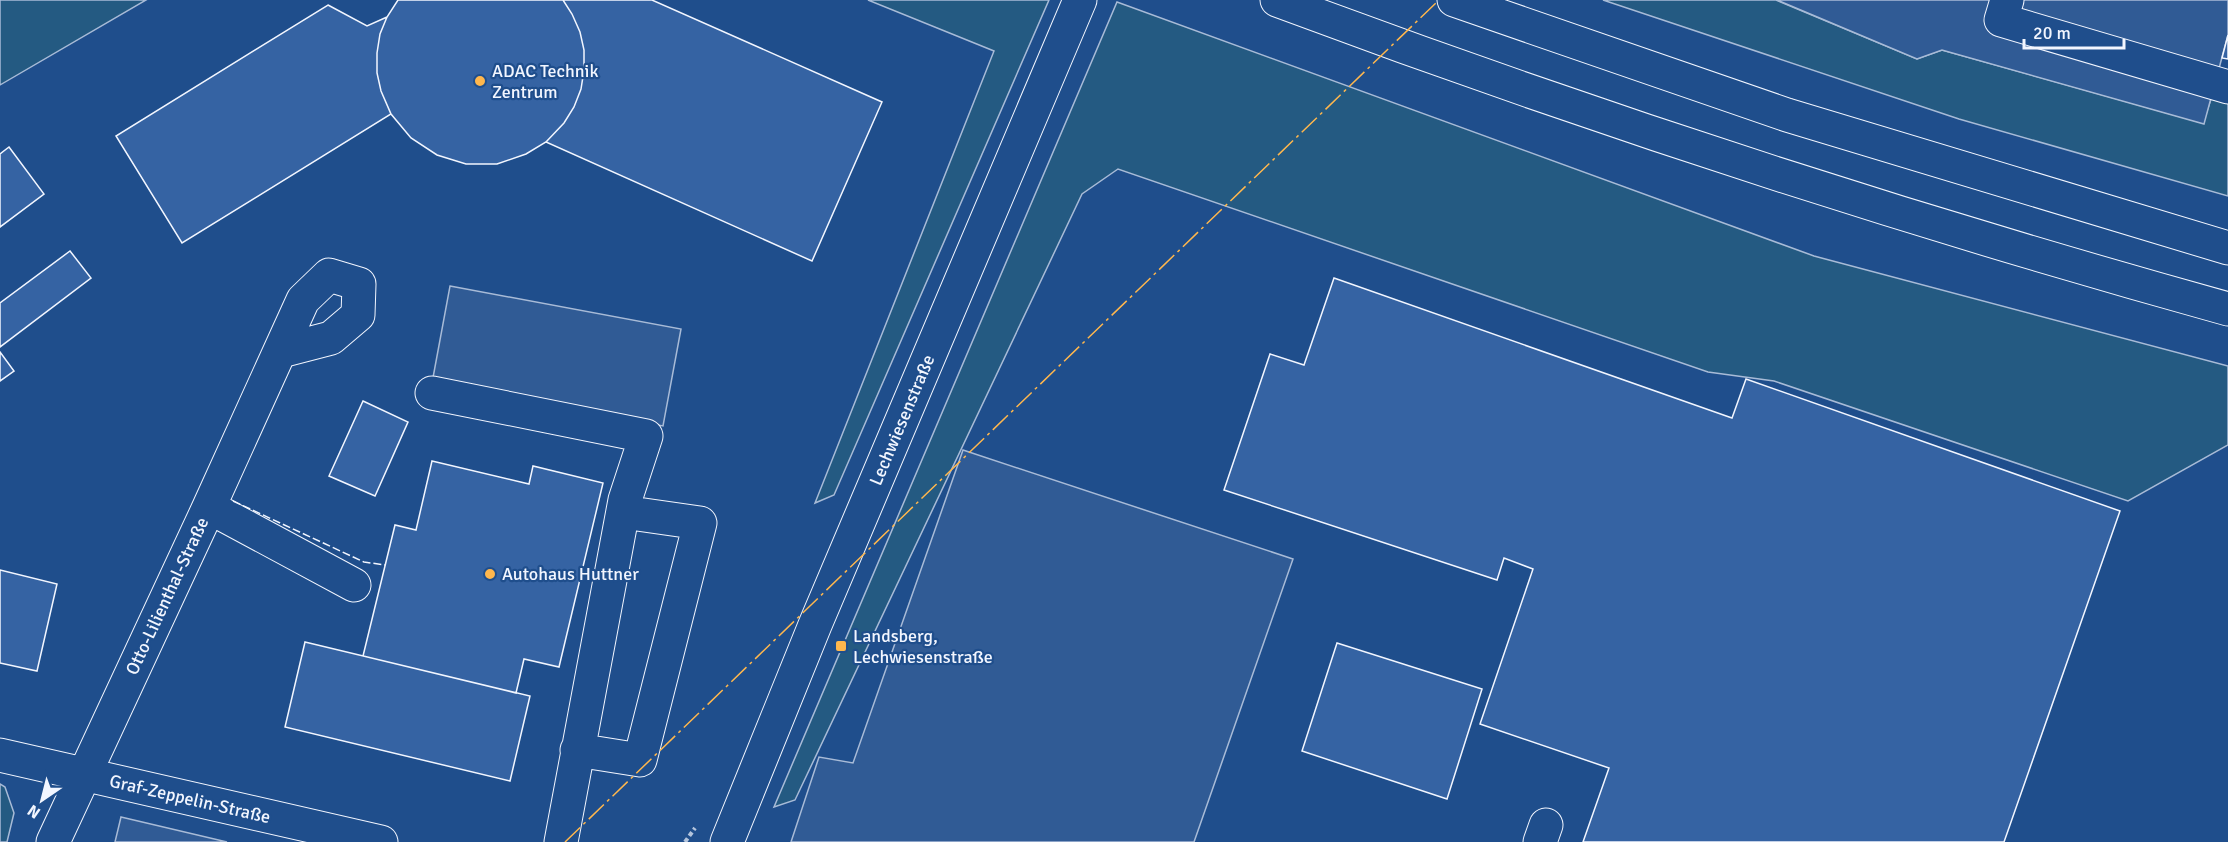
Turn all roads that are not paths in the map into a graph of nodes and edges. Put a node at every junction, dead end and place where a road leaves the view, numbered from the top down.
1 (1080, 0) edge
2 (1277, 0) edge
3 (1454, 0) edge
4 (2007, 0) edge
5 (2228, 87) edge
6 (2228, 248) edge
7 (2228, 309) edge
8 (281, 351) dead end
9 (432, 393) dead end
10 (209, 507) junction
11 (623, 512) junction
12 (354, 585) dead end
13 (577, 750) junction
14 (0, 755) edge
15 (83, 775) junction
16 (53, 842) edge
17 (381, 842) edge
18 (561, 842) edge
19 (727, 842) edge

1 - 19 main road, Lechwiesenstraße
2 - 7 main road
3 - 6 main road
4 - 5 main road
8 - 10 main road, Otto-Lilienthal-Straße
9 - 11 main road
10 - 12 main road
10 - 15 main road, Otto-Lilienthal-Straße
11 - 13 main road
11 - 13 main road
13 - 18 main road
14 - 15 main road, Graf-Zeppelin-Straße
15 - 16 main road, Otto-Lilienthal-Straße
15 - 17 main road, Graf-Zeppelin-Straße

